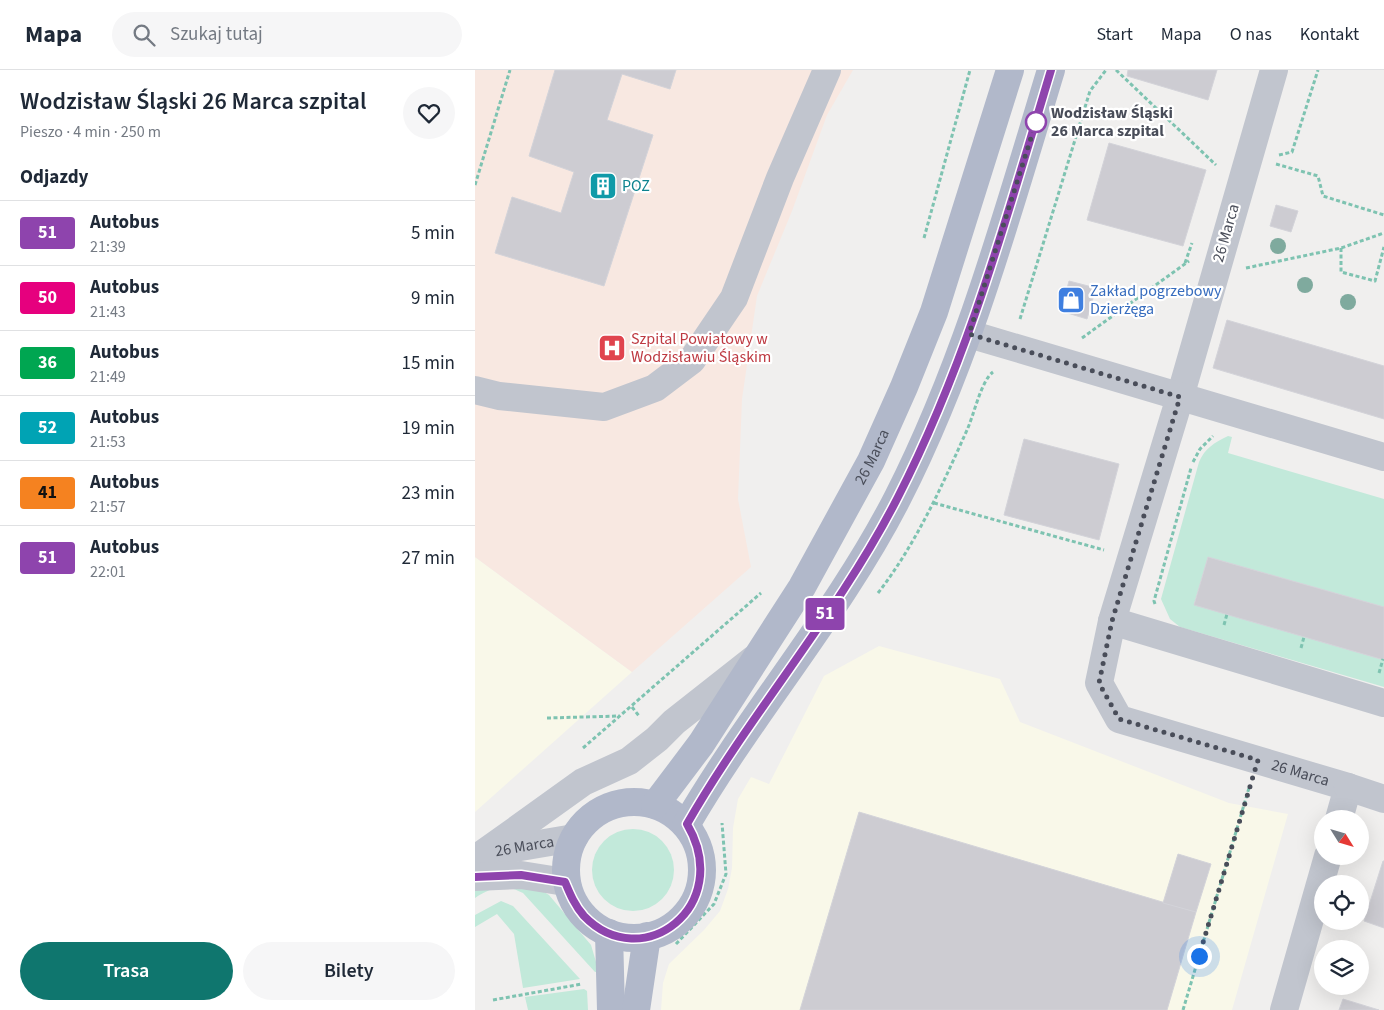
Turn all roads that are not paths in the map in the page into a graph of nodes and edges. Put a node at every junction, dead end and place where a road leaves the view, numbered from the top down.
1 (827, 70) edge
2 (1010, 70) edge
3 (1051, 70) edge
4 (1274, 70) edge
5 (969, 334) junction
6 (475, 390) edge
7 (1180, 397) junction
8 (1384, 457) edge
9 (1112, 621) junction
10 (754, 659) junction
11 (1384, 703) edge
12 (1348, 787) junction
13 (1384, 799) edge
14 (655, 805) junction
15 (1342, 810) edge
16 (687, 824) junction
17 (574, 838) junction
18 (478, 863) edge
19 (1325, 865) edge
20 (565, 882) junction
21 (609, 933) junction
22 (647, 936) junction
23 (611, 1010) edge
24 (635, 1010) edge
25 (1284, 1010) edge

1 - 6 street
2 - 10 main road, 26 Marca
3 - 5 main road
4 - 7 street, 26 Marca
5 - 7 street
5 - 16 main road
7 - 8 street
7 - 9 street, 26 Marca
9 - 11 street
9 - 12 street, 26 Marca
10 - 14 main road, 26 Marca
10 - 18 street
12 - 13 street
12 - 15 street, 26 Marca
14 - 16 main road
14 - 17 main road
16 - 22 main road
17 - 18 street, 26 Marca
17 - 20 main road
18 - 20 street, 26 Marca
19 - 25 street
20 - 21 main road
21 - 22 main road
21 - 23 main road
22 - 24 main road

